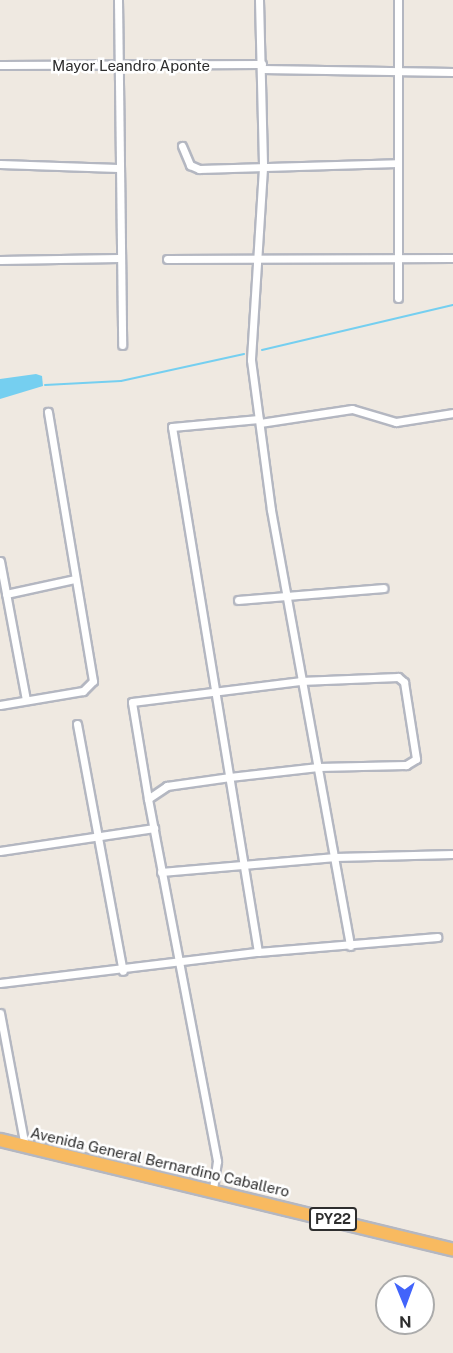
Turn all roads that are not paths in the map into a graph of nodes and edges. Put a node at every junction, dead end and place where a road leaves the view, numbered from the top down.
1 (118, 0) edge
2 (259, 0) edge
3 (398, 0) edge
4 (0, 65) edge
5 (121, 67) junction
6 (262, 67) junction
7 (397, 71) junction
8 (453, 72) edge
9 (182, 147) dead end
10 (398, 162) junction
11 (0, 164) edge
12 (118, 168) junction
13 (263, 168) junction
14 (259, 257) junction
15 (119, 258) junction
16 (398, 258) junction
17 (453, 258) edge
18 (167, 259) dead end
19 (0, 260) edge
20 (398, 298) dead end
21 (122, 345) dead end
22 (48, 412) dead end
23 (453, 413) edge
24 (259, 421) junction
25 (0, 561) edge
26 (75, 579) junction
27 (384, 588) dead end
28 (6, 594) junction
29 (286, 595) junction
30 (238, 600) dead end
31 (300, 681) junction
32 (213, 689) junction
33 (26, 700) junction
34 (0, 705) edge
35 (77, 724) dead end
36 (318, 767) junction
37 (230, 777) junction
38 (148, 799) junction
39 (154, 828) junction
40 (98, 839) junction
41 (0, 850) edge
42 (453, 854) edge
43 (335, 857) junction
44 (245, 866) junction
45 (161, 872) junction
46 (437, 937) dead end
47 (351, 946) junction
48 (258, 952) junction
49 (176, 961) junction
50 (123, 971) junction
51 (0, 983) edge
52 (0, 1013) edge
53 (0, 1140) edge
54 (25, 1146) junction
55 (213, 1190) junction
56 (453, 1250) edge

1 - 5 street
2 - 6 street
3 - 7 street
4 - 5 street, Mayor Leandro Aponte
5 - 6 street, Mayor Leandro Aponte
5 - 12 street
6 - 7 street, Mayor Leandro Aponte
6 - 13 street
7 - 8 street, Mayor Leandro Aponte
7 - 10 street
9 - 13 street
10 - 13 street
10 - 16 street
11 - 12 street
12 - 15 street
13 - 14 street
14 - 16 street
14 - 18 street
14 - 24 street
15 - 19 street
15 - 21 street
16 - 17 street
16 - 20 street
22 - 26 street
23 - 24 street
24 - 29 street
24 - 32 street
25 - 28 street
26 - 28 street
26 - 33 street
27 - 29 street
28 - 33 street
29 - 30 street
29 - 31 street
31 - 32 street
31 - 36 street
31 - 36 street
32 - 37 street
32 - 38 street
33 - 34 street
35 - 40 street
36 - 37 street
36 - 43 street
37 - 38 street
37 - 44 street
38 - 39 street
39 - 40 street
39 - 45 street
40 - 41 street
40 - 50 street
42 - 43 street
43 - 44 street
43 - 47 street
44 - 45 street
44 - 48 street
45 - 49 street
46 - 47 street
47 - 48 street
48 - 49 street
49 - 50 street
49 - 55 street
50 - 51 street
52 - 54 street
53 - 54 highway, Avenida General Bernardino Caballero / PY22
54 - 55 highway, Avenida General Bernardino Caballero / PY22
55 - 56 highway, Avenida General Bernardino Caballero / PY22

